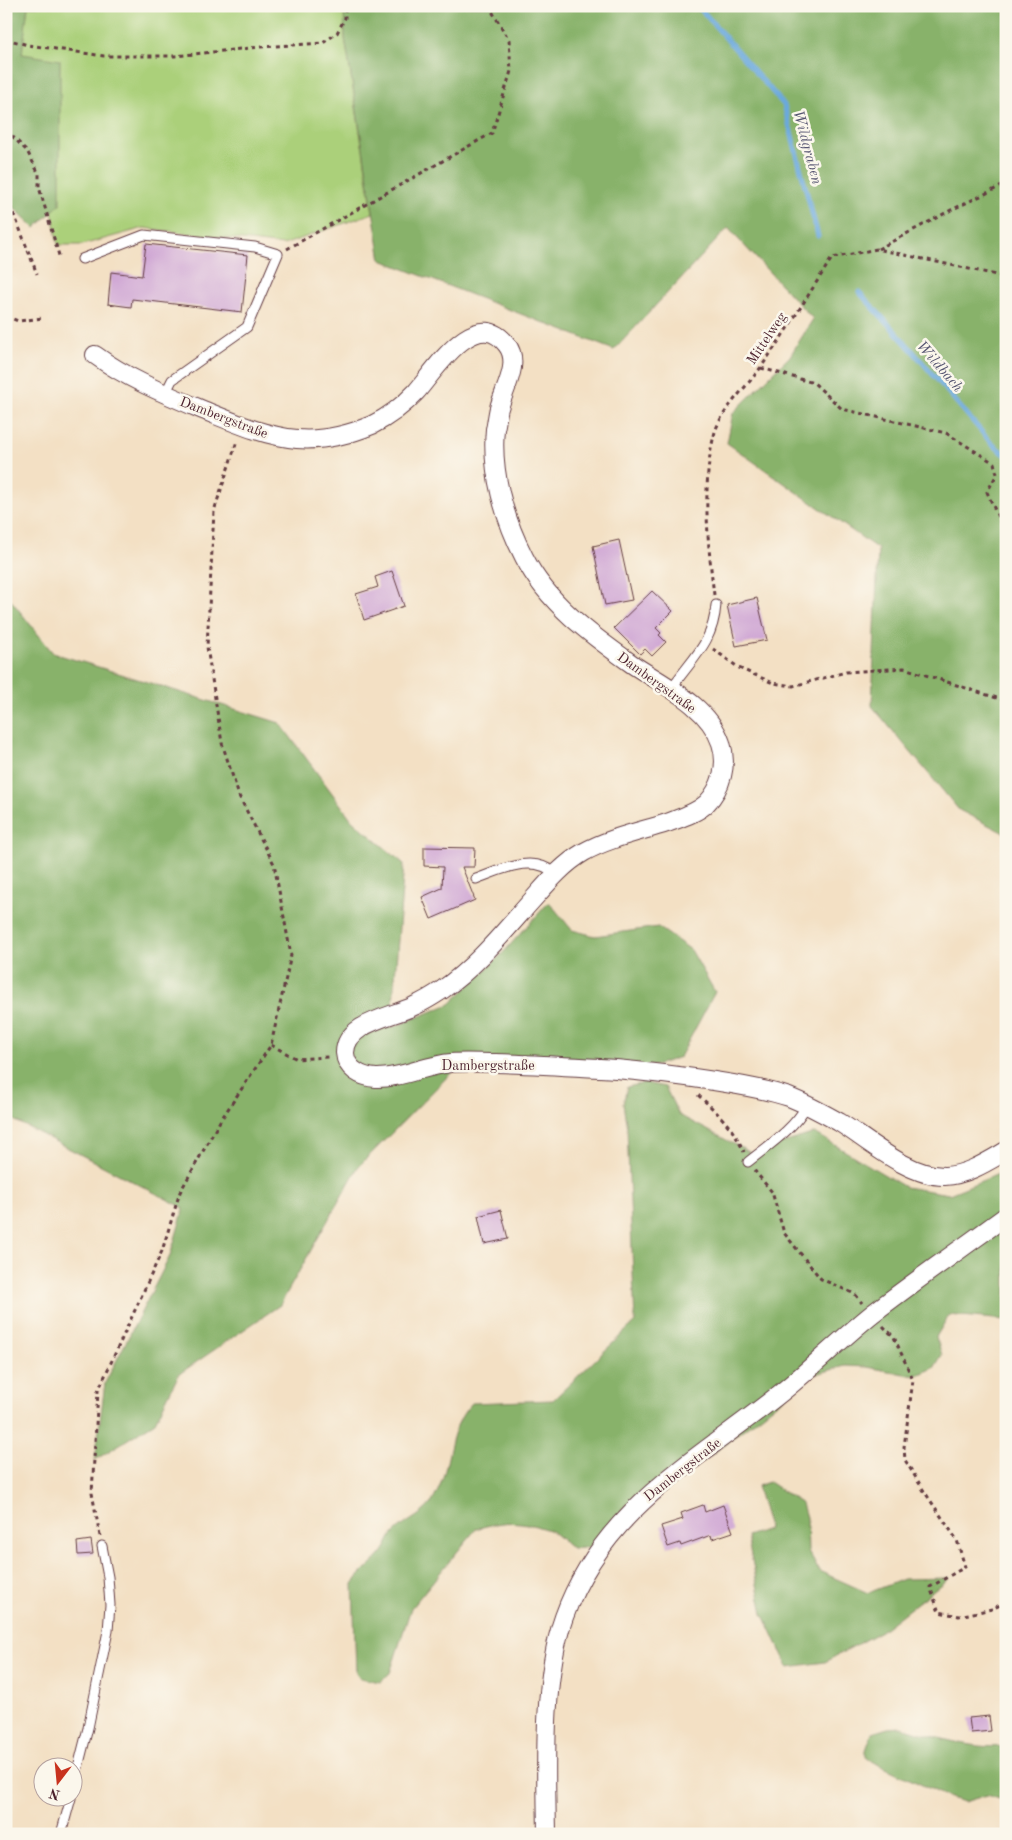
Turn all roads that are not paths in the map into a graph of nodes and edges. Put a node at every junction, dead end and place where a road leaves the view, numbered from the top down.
1 (82, 259) dead end
2 (95, 355) dead end
3 (165, 394) junction
4 (716, 605) road end
5 (671, 689) junction
6 (556, 874) junction
7 (476, 879) dead end
8 (807, 1105) junction
9 (1006, 1151) edge
10 (748, 1162) road end
11 (1006, 1216) edge
12 (102, 1546) road end
13 (80, 1758) edge
14 (68, 1808) edge
15 (61, 1834) edge
16 (547, 1834) edge

1 - 3 lane
2 - 3 street, Dambergstraße
3 - 5 street, Dambergstraße
4 - 5 lane
5 - 6 street, Dambergstraße
6 - 7 lane
6 - 8 street, Dambergstraße
8 - 9 street, Dambergstraße
8 - 10 lane
11 - 16 street, Dambergstraße
12 - 13 lane
14 - 15 lane

